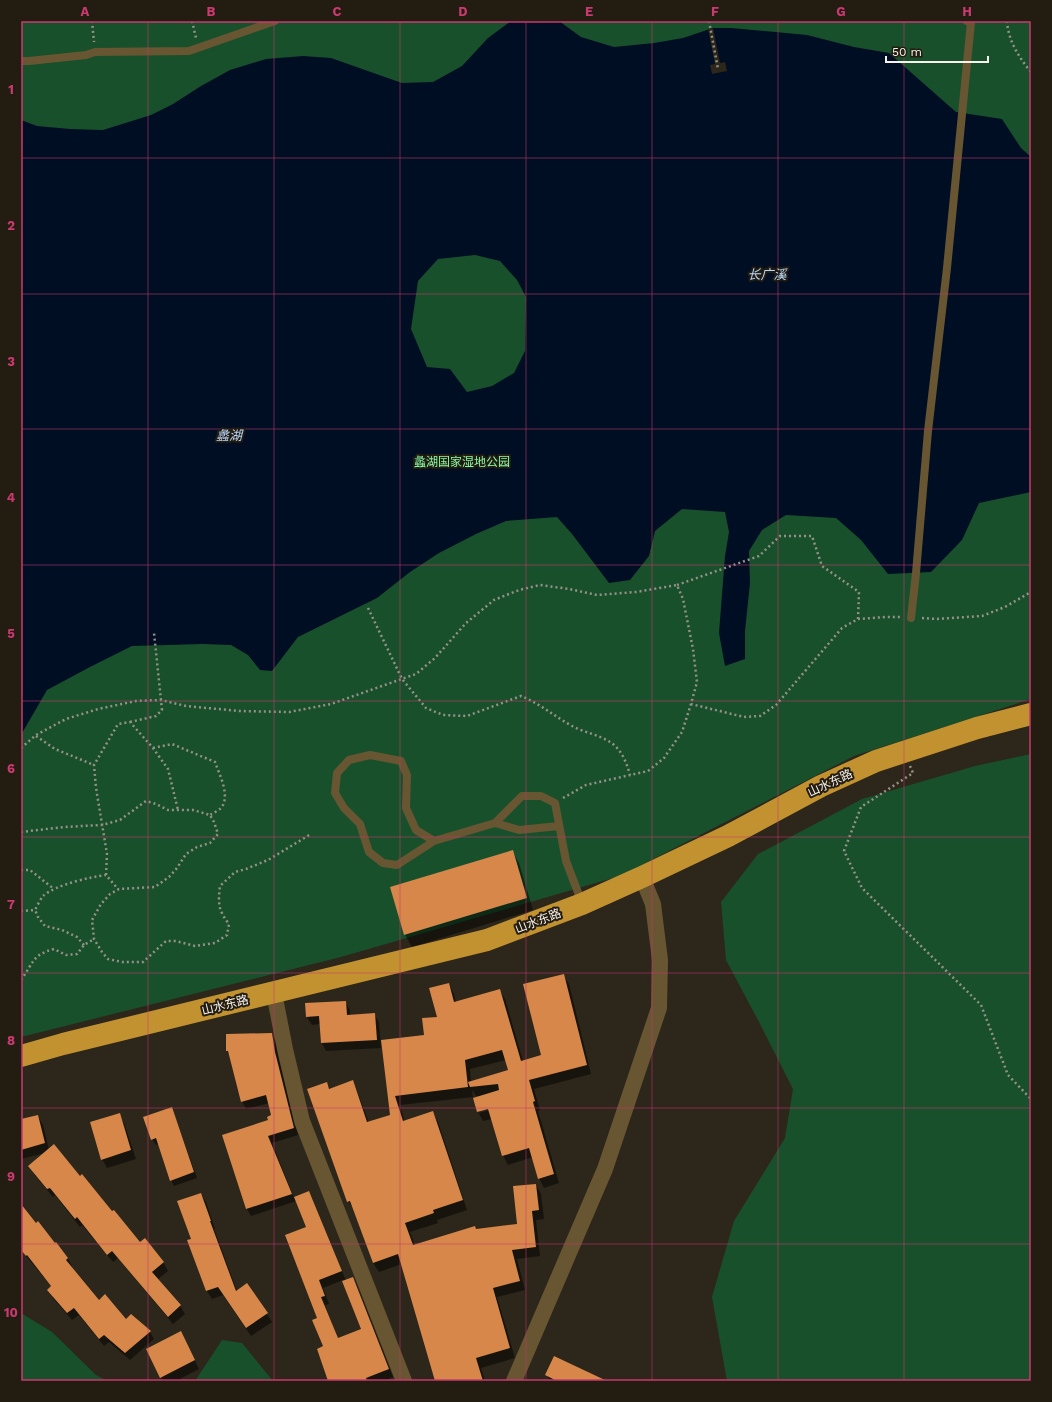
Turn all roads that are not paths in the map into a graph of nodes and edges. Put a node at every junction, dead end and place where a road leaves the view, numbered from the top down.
1 (275, 21) edge
2 (967, 21) edge
3 (21, 61) edge
4 (911, 618) road end
5 (1030, 714) edge
6 (495, 823) junction
7 (559, 826) junction
8 (434, 841) junction
9 (642, 877) junction
10 (582, 904) junction
11 (274, 992) junction
12 (21, 1056) edge
13 (404, 1381) edge
14 (514, 1381) edge

1 - 3 lane
2 - 4 lane
5 - 9 highway, 山水东路
6 - 7 lane
6 - 7 lane
6 - 8 lane
7 - 10 lane
8 - 8 lane
9 - 10 highway, 山水东路
9 - 14 street
10 - 11 highway, 山水东路
11 - 12 highway, 山水东路
11 - 13 street

